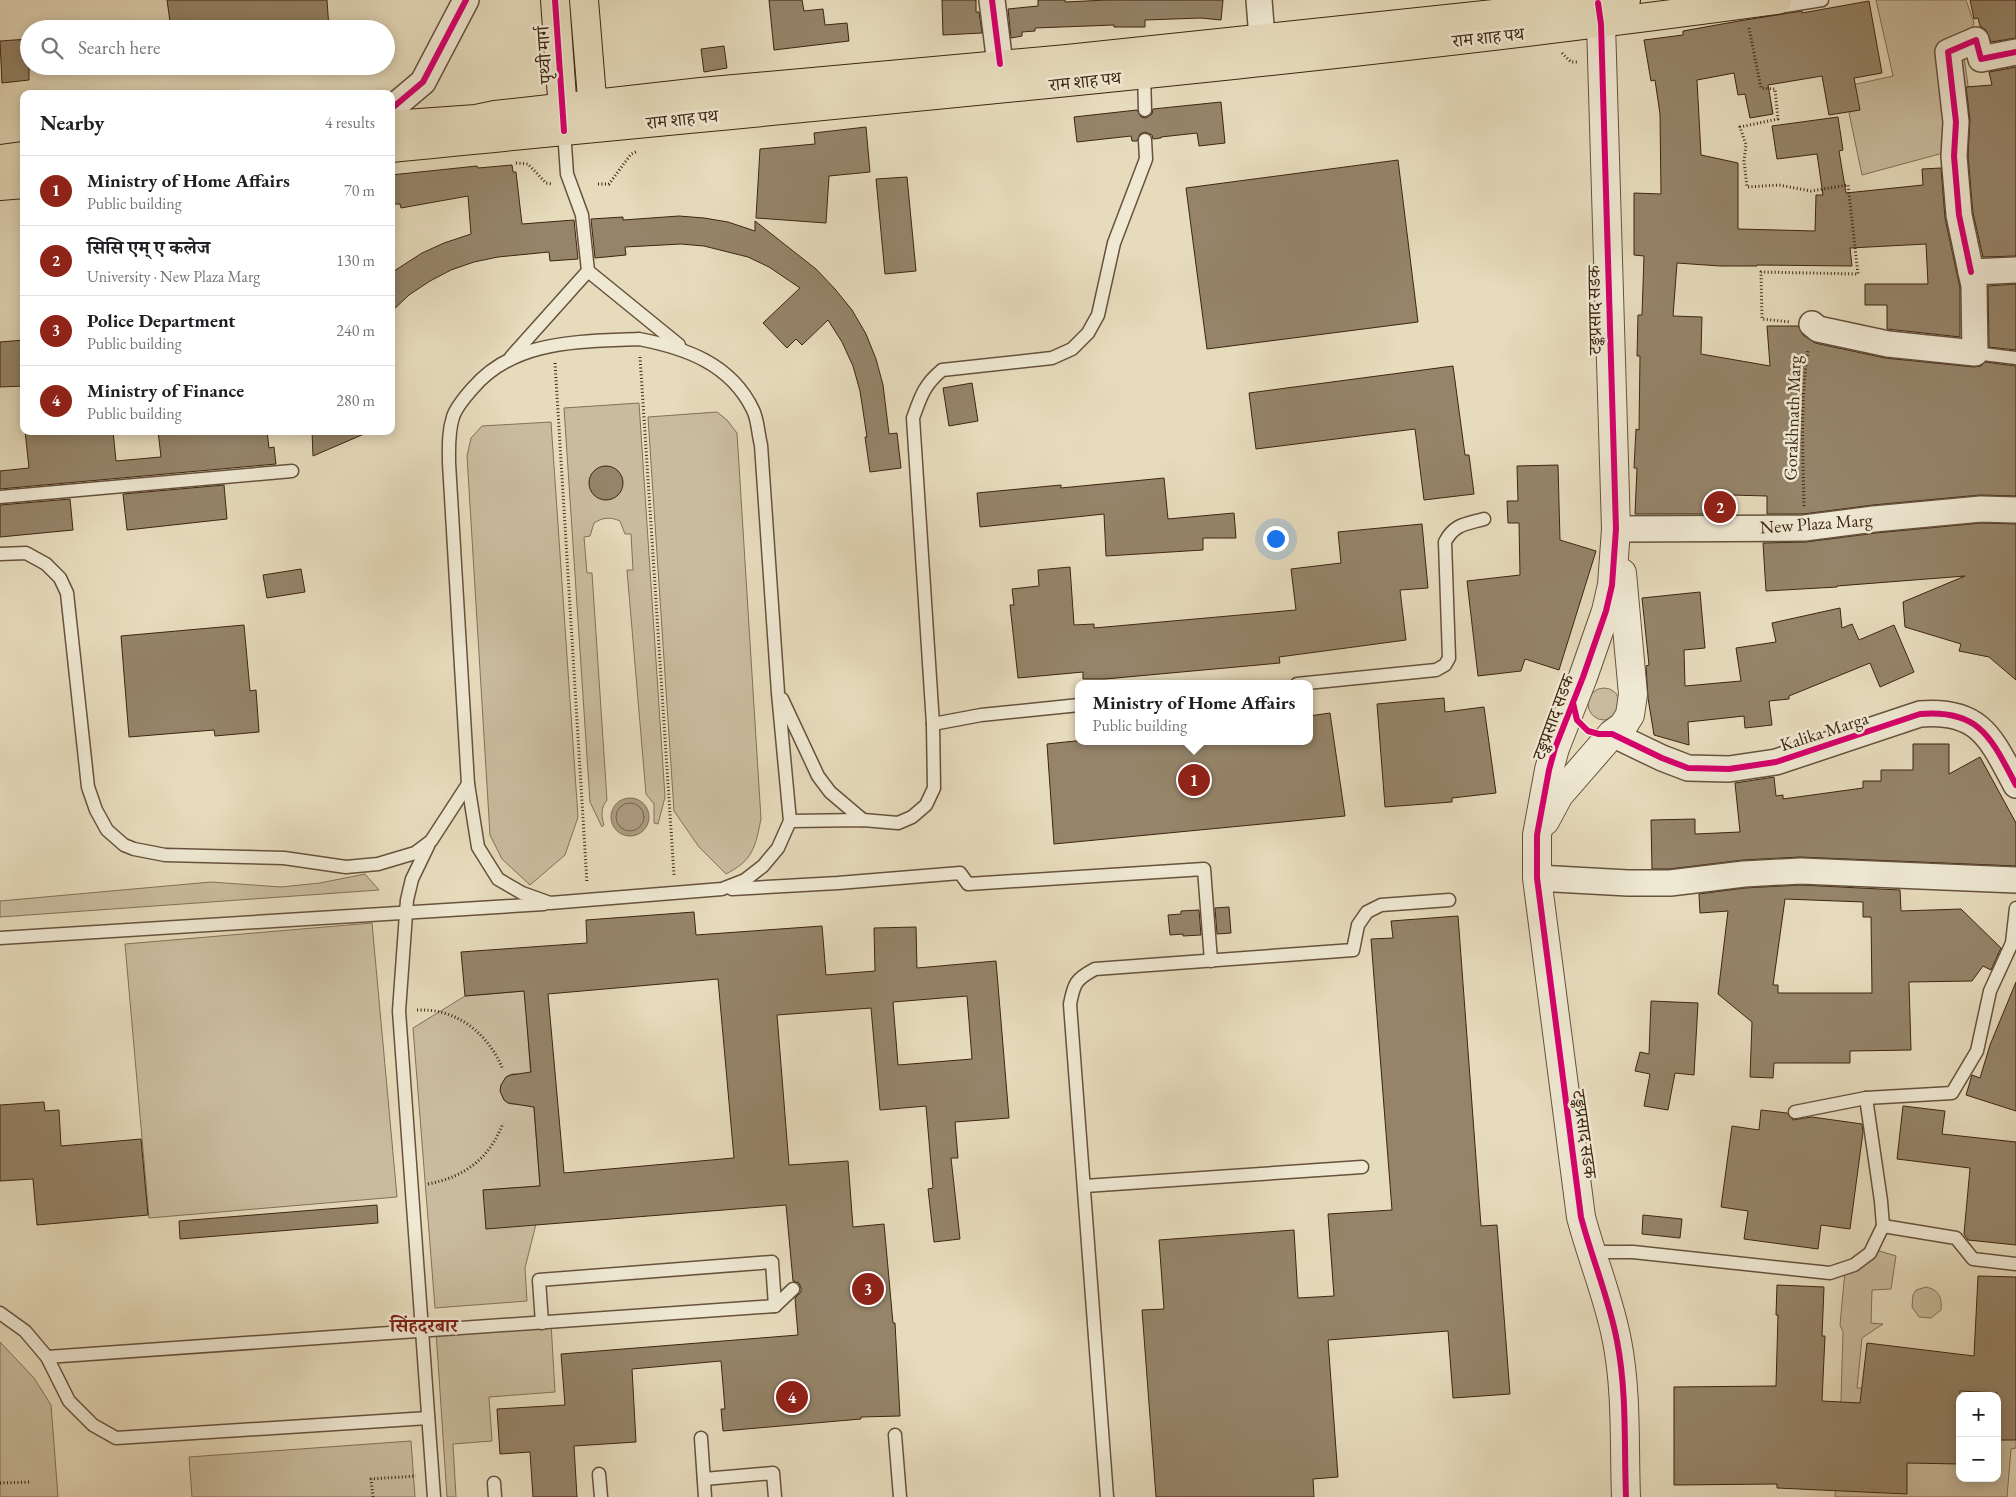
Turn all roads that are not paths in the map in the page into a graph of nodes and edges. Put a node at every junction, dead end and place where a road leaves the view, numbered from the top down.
1 (466, 0) edge
2 (555, 0) edge
3 (584, 0) edge
4 (992, 0) edge
5 (1259, 0) edge
6 (1626, 0) edge
7 (1777, 0) edge
8 (1822, 0) edge
9 (1746, 13) road end
10 (1600, 14) junction
11 (1262, 38) junction
12 (2016, 52) edge
13 (1000, 64) junction
14 (1144, 74) junction
15 (395, 106) edge
16 (1145, 110) dead end
17 (594, 116) junction
18 (563, 119) junction
19 (395, 125) edge
20 (1145, 140) dead end
21 (395, 148) edge
22 (20, 156) edge
23 (0, 158) edge
24 (20, 184) edge
25 (0, 186) edge
26 (2016, 270) edge
27 (588, 271) junction
28 (1971, 272) junction
29 (1812, 324) road end
30 (685, 350) junction
31 (1975, 353) junction
32 (2016, 358) edge
33 (507, 361) junction
34 (292, 471) dead end
35 (0, 497) edge
36 (2016, 510) edge
37 (1484, 519) dead end
38 (1616, 529) junction
39 (0, 554) edge
40 (1583, 677) junction
41 (1313, 682) edge
42 (778, 692) junction
43 (1633, 694) junction
44 (1573, 703) junction
45 (1075, 705) edge
46 (932, 724) junction
47 (1612, 734) junction
48 (1662, 758) junction
49 (468, 784) junction
50 (2016, 785) edge
51 (863, 820) junction
52 (790, 821) junction
53 (1537, 835) junction
54 (431, 841) junction
55 (1537, 878) junction
56 (2016, 880) edge
57 (722, 890) junction
58 (1449, 900) dead end
59 (550, 903) junction
60 (2016, 908) edge
61 (405, 912) junction
62 (0, 938) edge
63 (1211, 961) junction
64 (1866, 1098) junction
65 (1795, 1112) dead end
66 (1362, 1167) dead end
67 (1085, 1186) junction
68 (1883, 1226) junction
69 (1590, 1252) junction
70 (2016, 1264) edge
71 (794, 1289) dead end
72 (775, 1306) junction
73 (0, 1313) edge
74 (542, 1323) junction
75 (422, 1330) junction
76 (47, 1357) junction
77 (428, 1418) junction
78 (895, 1436) dead end
79 (701, 1438) dead end
80 (600, 1474) dead end
81 (704, 1479) junction
82 (494, 1483) dead end
83 (434, 1497) edge
84 (495, 1497) edge
85 (601, 1497) edge
86 (705, 1497) edge
87 (775, 1497) edge
88 (900, 1497) edge
89 (1107, 1497) edge
90 (1626, 1497) edge

1 - 15 street
2 - 18 main road, पृथ्वी मार्ग
3 - 17 main road
4 - 13 street
5 - 11 street
6 - 10 main road, राम शाह पथ
7 - 10 main road, राम शाह पथ
8 - 9 lane
10 - 11 main road, राम शाह पथ
10 - 14 main road, राम शाह पथ
10 - 38 street, टङ्कप्रसाद सडक
11 - 13 main road, राम शाह पथ
12 - 28 street
13 - 17 main road, राम शाह पथ
14 - 16 lane
14 - 17 main road, राम शाह पथ
17 - 18 main road, राम शाह पथ
18 - 19 main road, राम शाह पथ
18 - 21 main road, राम शाह पथ
18 - 27 lane
20 - 46 lane
22 - 23 main road
24 - 25 main road
26 - 28 street
27 - 30 lane
27 - 33 lane
28 - 31 street
29 - 31 street
30 - 33 lane
30 - 42 lane
31 - 32 lane
33 - 49 lane
34 - 35 lane
36 - 38 street, New Plaza Marg
37 - 41 lane
38 - 40 street, टङ्कप्रसाद सडक
38 - 43 street, टङ्कप्रसाद सडक
39 - 54 lane
40 - 43 street
40 - 44 street, टङ्कप्रसाद सडक
42 - 51 lane
42 - 52 lane
43 - 47 street, टङ्कप्रसाद सडक
43 - 48 street
44 - 47 street
44 - 53 street, टङ्कप्रसाद सडक
45 - 46 lane
46 - 51 lane
47 - 48 street, Kalika Marga
47 - 53 street, टङ्कप्रसाद सडक
48 - 50 street, Kalika Marga
49 - 54 lane
49 - 59 lane
51 - 52 lane
52 - 57 lane
53 - 55 street, टङ्कप्रसाद सडक
54 - 61 lane
55 - 56 street
55 - 69 street, टङ्कप्रसाद सडक
57 - 59 lane
57 - 63 lane
58 - 63 lane
59 - 61 lane
60 - 64 lane
61 - 62 lane
61 - 75 lane
63 - 67 lane
64 - 65 lane
64 - 68 lane
66 - 67 lane
67 - 89 lane
68 - 69 lane
68 - 70 lane
69 - 90 street, टङ्कप्रसाद सडक
71 - 72 lane
72 - 74 lane
72 - 74 lane
73 - 76 lane
74 - 75 lane
75 - 76 lane
75 - 77 lane
76 - 77 lane
77 - 83 lane
78 - 88 lane
79 - 81 lane
80 - 85 lane
81 - 86 lane
81 - 87 lane
82 - 84 lane

